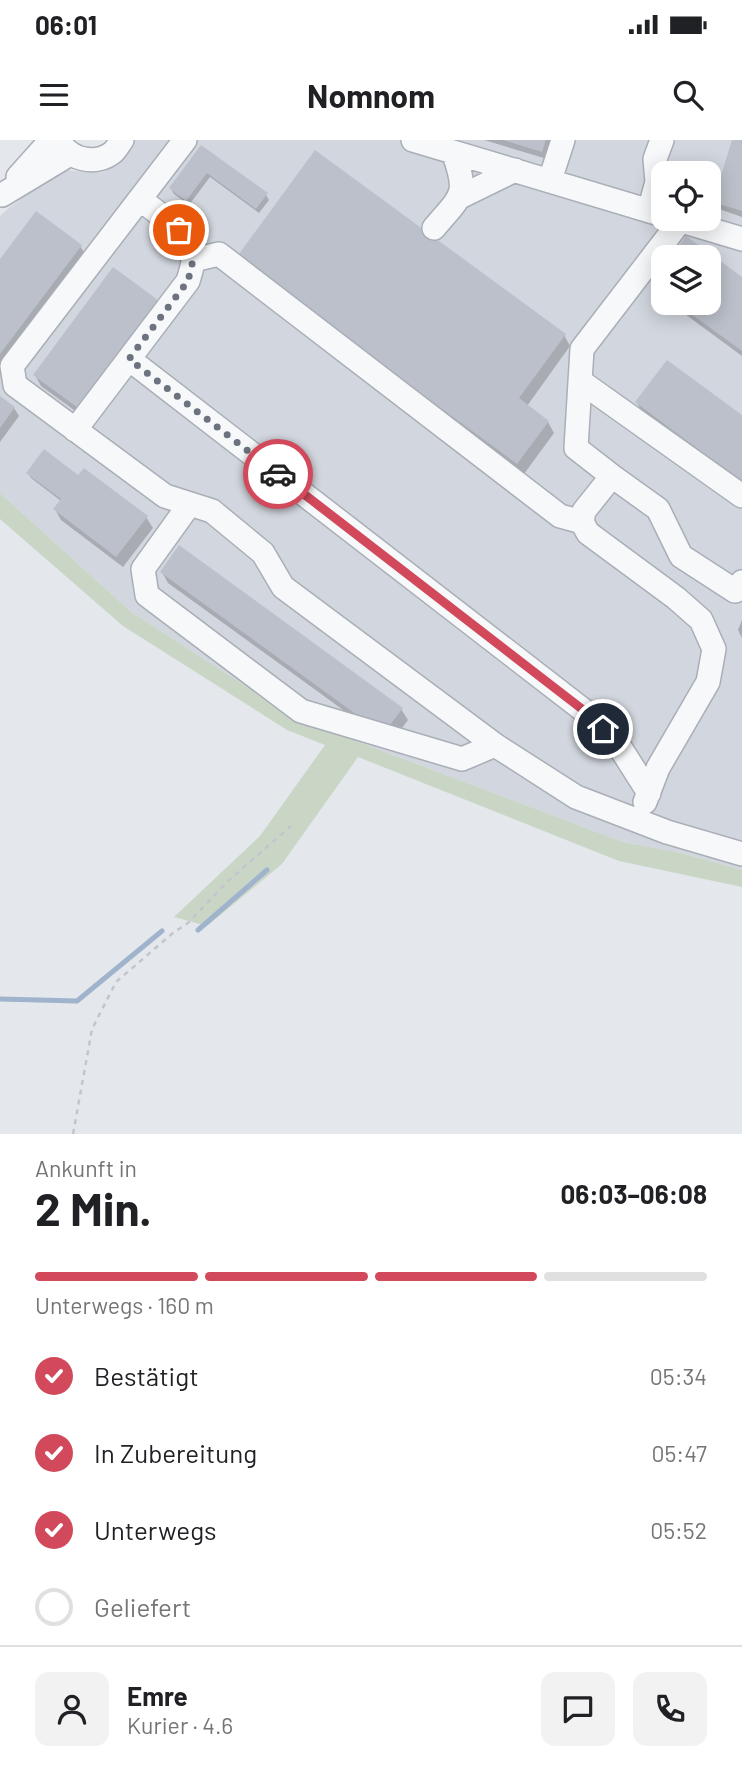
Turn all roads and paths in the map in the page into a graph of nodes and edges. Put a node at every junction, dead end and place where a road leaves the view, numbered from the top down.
1 (122, 140) edge
2 (185, 140) edge
3 (413, 140) edge
4 (563, 140) edge
5 (662, 140) edge
6 (60, 144) edge
7 (453, 152) junction
8 (655, 161) edge
9 (515, 170) junction
10 (550, 180) junction
11 (1, 197) edge
12 (460, 197) junction
13 (140, 199) junction
14 (651, 211) edge
15 (434, 228) dead end
16 (657, 231) edge
17 (716, 231) edge
18 (742, 239) edge
19 (193, 260) junction
20 (129, 359) junction
21 (580, 381) junction
22 (75, 430) junction
23 (612, 476) junction
24 (742, 496) edge
25 (189, 505) junction
26 (582, 522) junction
27 (742, 582) edge
28 (495, 745) junction
29 (649, 793) junction
30 (636, 820) junction
31 (290, 826) dead end
32 (742, 854) edge
33 (73, 1134) edge

1 - 6 street
2 - 13 street
3 - 7 street
4 - 10 street
5 - 8 street
6 - 11 street
7 - 9 street
7 - 12 street
9 - 10 street
9 - 12 street
10 - 14 street
12 - 15 street
13 - 19 street
13 - 22 street
16 - 21 street
17 - 18 street
19 - 20 street
19 - 26 street
20 - 22 street
20 - 29 street
21 - 23 street
21 - 24 street
22 - 25 street
23 - 26 street
23 - 27 street
25 - 28 street
25 - 28 street
26 - 29 street
28 - 30 street
29 - 30 street
30 - 32 street
31 - 33 path

